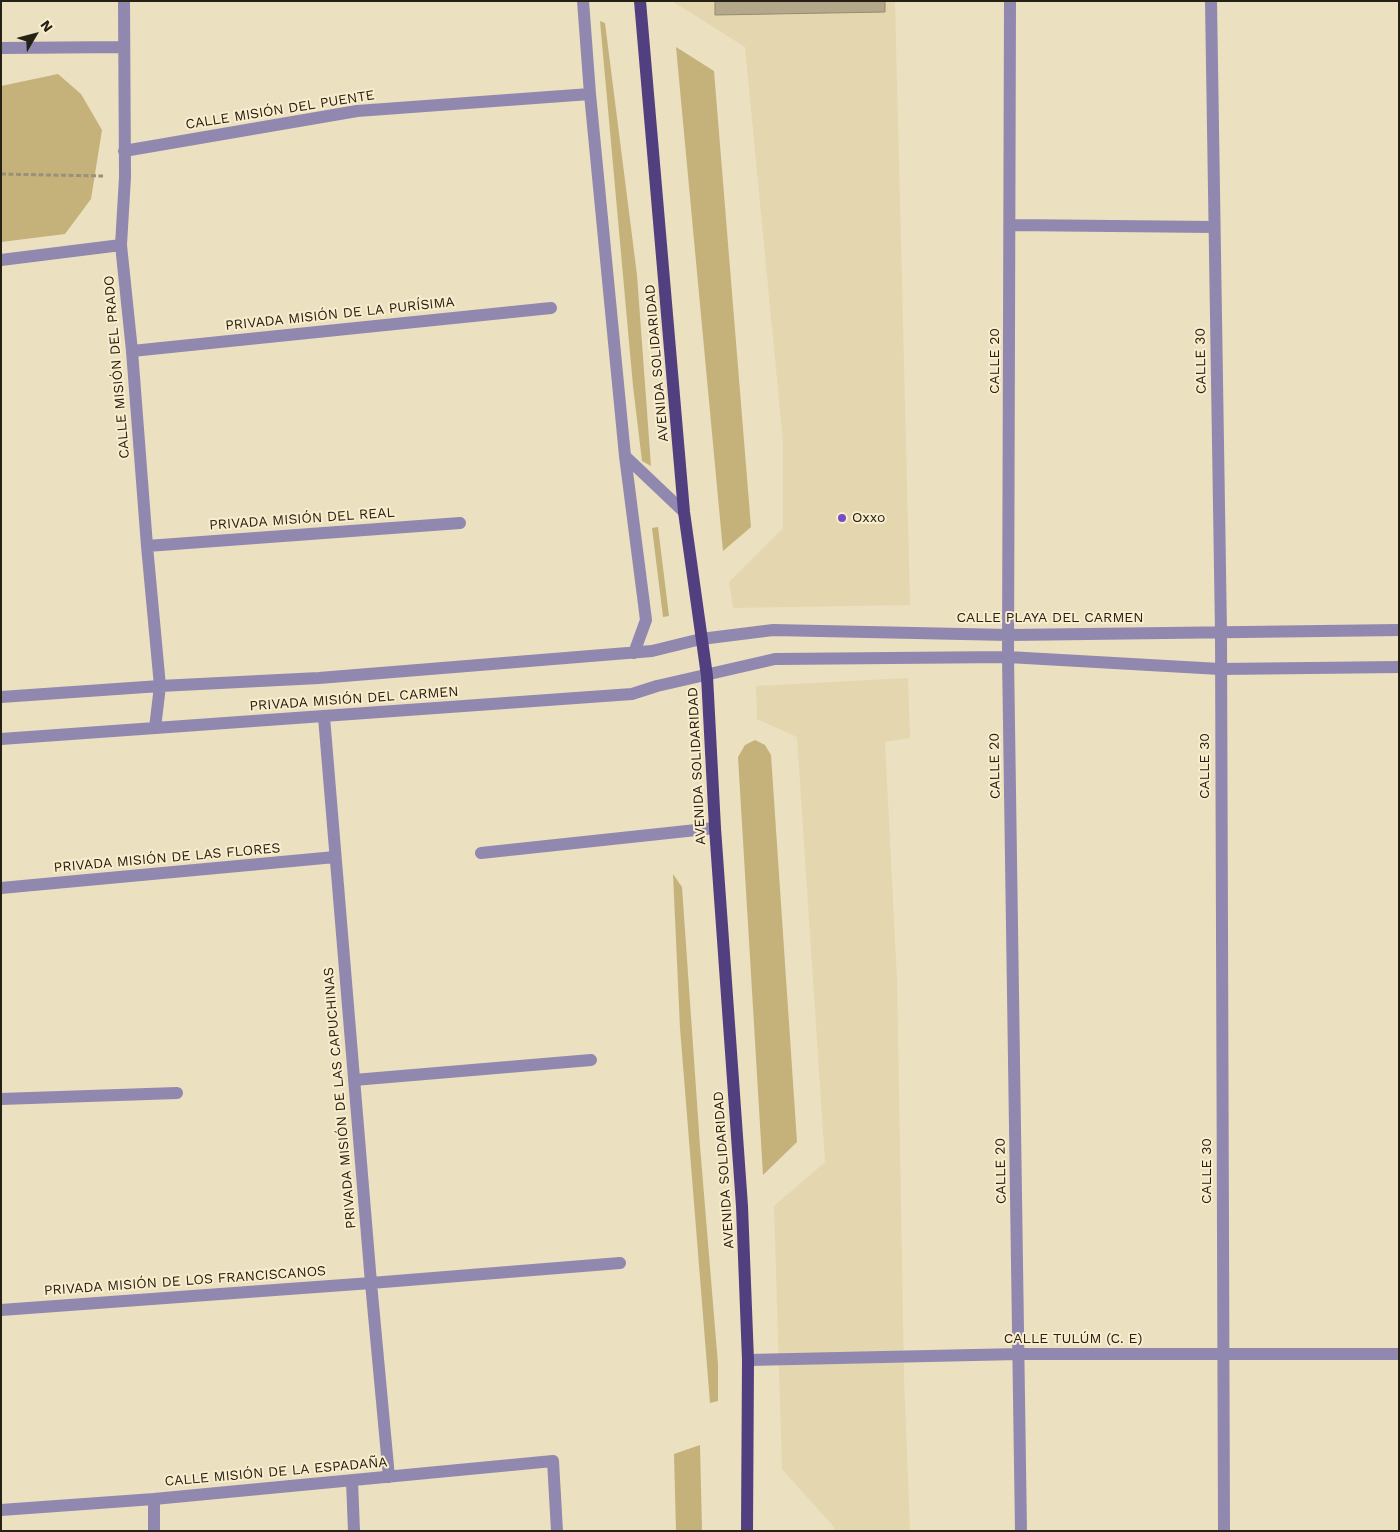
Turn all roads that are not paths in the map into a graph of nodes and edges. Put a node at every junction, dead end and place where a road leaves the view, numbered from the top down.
1 (124, 1) edge
2 (583, 1) edge
3 (640, 1) edge
4 (1010, 1) edge
5 (1211, 1) edge
6 (124, 47) junction
7 (1, 48) edge
8 (590, 94) junction
9 (124, 150) junction
10 (1010, 225) junction
11 (1214, 226) junction
12 (121, 245) junction
13 (1, 260) edge
14 (551, 308) dead end
15 (132, 351) junction
16 (625, 456) junction
17 (684, 512) junction
18 (460, 523) dead end
19 (147, 546) junction
20 (1399, 630) edge
21 (1221, 632) junction
22 (1009, 635) junction
23 (701, 639) junction
24 (634, 653) junction
25 (1008, 657) junction
26 (1399, 667) edge
27 (1220, 669) junction
28 (707, 676) junction
29 (160, 686) junction
30 (1, 697) edge
31 (324, 717) junction
32 (155, 728) junction
33 (1, 739) edge
34 (715, 828) junction
35 (480, 853) dead end
36 (335, 857) junction
37 (1, 888) edge
38 (592, 1060) dead end
39 (354, 1080) junction
40 (177, 1093) dead end
41 (1, 1100) edge
42 (620, 1263) dead end
43 (370, 1283) junction
44 (1, 1310) edge
45 (1019, 1354) junction
46 (1223, 1354) junction
47 (1399, 1354) edge
48 (748, 1360) junction
49 (389, 1477) junction
50 (352, 1481) junction
51 (154, 1499) junction
52 (1, 1510) edge
53 (154, 1531) edge
54 (354, 1531) edge
55 (557, 1531) edge
56 (747, 1531) edge
57 (1021, 1531) edge
58 (1224, 1531) edge

1 - 6 street, CALLE MISIÓN DEL PRADO
2 - 8 street
3 - 17 main road, AVENIDA SOLIDARIDAD
4 - 10 street, CALLE 20
5 - 11 street, CALLE 30
6 - 7 street
6 - 9 street, CALLE MISIÓN DEL PRADO
8 - 9 street, CALLE MISIÓN DEL PUENTE
8 - 16 street
9 - 12 street, CALLE MISIÓN DEL PRADO
10 - 11 street
10 - 22 street, CALLE 20
11 - 21 street, CALLE 30
12 - 13 street
12 - 15 street, CALLE MISIÓN DEL PRADO
14 - 15 street, PRIVADA MISIÓN DE LA PURÍSIMA
15 - 19 street, CALLE MISIÓN DEL PRADO
16 - 17 street
16 - 24 street
17 - 23 main road, AVENIDA SOLIDARIDAD
18 - 19 street, PRIVADA MISIÓN DEL REAL
19 - 29 street, CALLE MISIÓN DEL PRADO
20 - 21 street, CALLE PLAYA DEL CARMEN
21 - 22 street, CALLE PLAYA DEL CARMEN
21 - 27 street, CALLE 30
22 - 23 street, CALLE PLAYA DEL CARMEN
22 - 25 street, CALLE 20
23 - 24 street, PRIVADA MISIÓN DEL CARMEN
23 - 28 main road, AVENIDA SOLIDARIDAD
24 - 29 street, PRIVADA MISIÓN DEL CARMEN
25 - 27 street
25 - 28 street
25 - 45 street, CALLE 20
26 - 27 street
27 - 46 street, CALLE 30
28 - 31 street, PRIVADA MISIÓN DEL CARMEN
28 - 34 main road, AVENIDA SOLIDARIDAD
29 - 30 street, PRIVADA MISIÓN DEL CARMEN
29 - 32 street, CALLE MISIÓN DEL PRADO
31 - 32 street, PRIVADA MISIÓN DEL CARMEN
31 - 36 street, PRIVADA MISIÓN DE LAS CAPUCHINAS
32 - 33 street, PRIVADA MISIÓN DEL CARMEN
34 - 35 street
34 - 48 main road, AVENIDA SOLIDARIDAD
36 - 37 street, PRIVADA MISIÓN DE LAS FLORES
36 - 39 street, PRIVADA MISIÓN DE LAS CAPUCHINAS
38 - 39 street
39 - 43 street, PRIVADA MISIÓN DE LAS CAPUCHINAS
40 - 41 street
42 - 43 street, PRIVADA MISIÓN DE LOS FRANCISCANOS
43 - 44 street, PRIVADA MISIÓN DE LOS FRANCISCANOS
43 - 49 street, PRIVADA MISIÓN DE LAS CAPUCHINAS
45 - 46 street, CALLE TULÚM (C. E)
45 - 48 street, CALLE TULÚM (C. E)
45 - 57 street, CALLE 20
46 - 47 street, CALLE TULÚM (C. E)
46 - 58 street, CALLE 30
48 - 56 main road, AVENIDA SOLIDARIDAD
49 - 50 street, CALLE MISIÓN DE LA ESPADAÑA
49 - 55 street, CALLE MISIÓN DE LA ESPADAÑA
50 - 51 street, CALLE MISIÓN DE LA ESPADAÑA
50 - 54 street
51 - 52 street, CALLE MISIÓN DE LA ESPADAÑA
51 - 53 street

